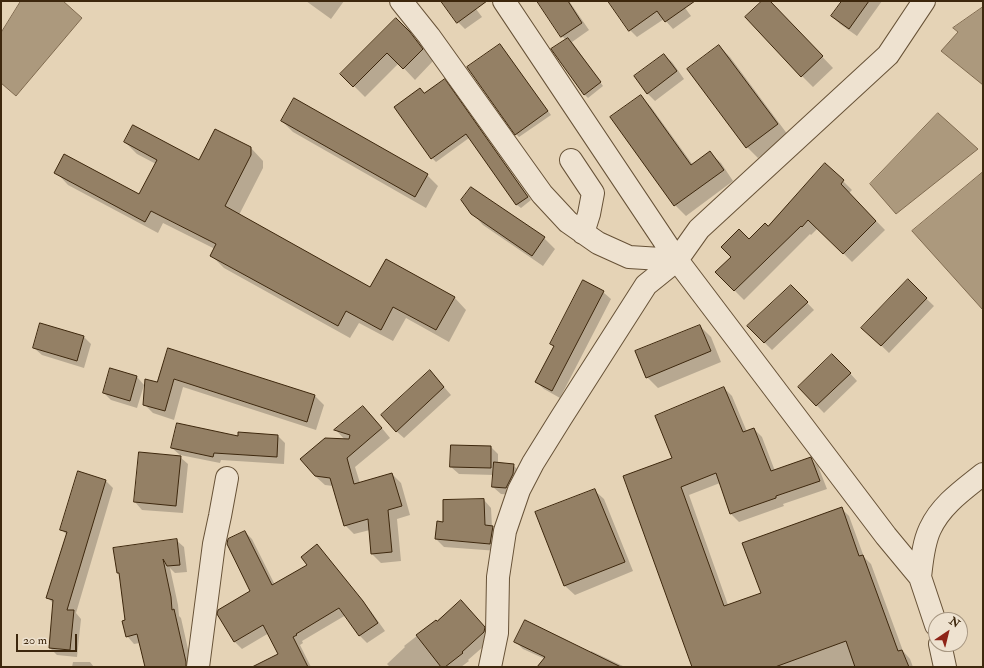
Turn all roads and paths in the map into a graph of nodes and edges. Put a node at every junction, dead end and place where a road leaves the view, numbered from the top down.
1 (401, 1) edge
2 (504, 1) edge
3 (924, 1) edge
4 (571, 160) dead end
5 (583, 233) junction
6 (677, 260) junction
7 (983, 474) edge
8 (227, 478) dead end
9 (920, 577) junction
10 (932, 612) edge
11 (942, 652) edge
12 (198, 667) edge
13 (490, 667) edge
14 (945, 667) edge

1 - 5 street
2 - 6 street
3 - 6 street
4 - 5 street
5 - 6 street
6 - 9 street
6 - 13 street
7 - 9 street
8 - 12 street
9 - 10 street
11 - 14 street

